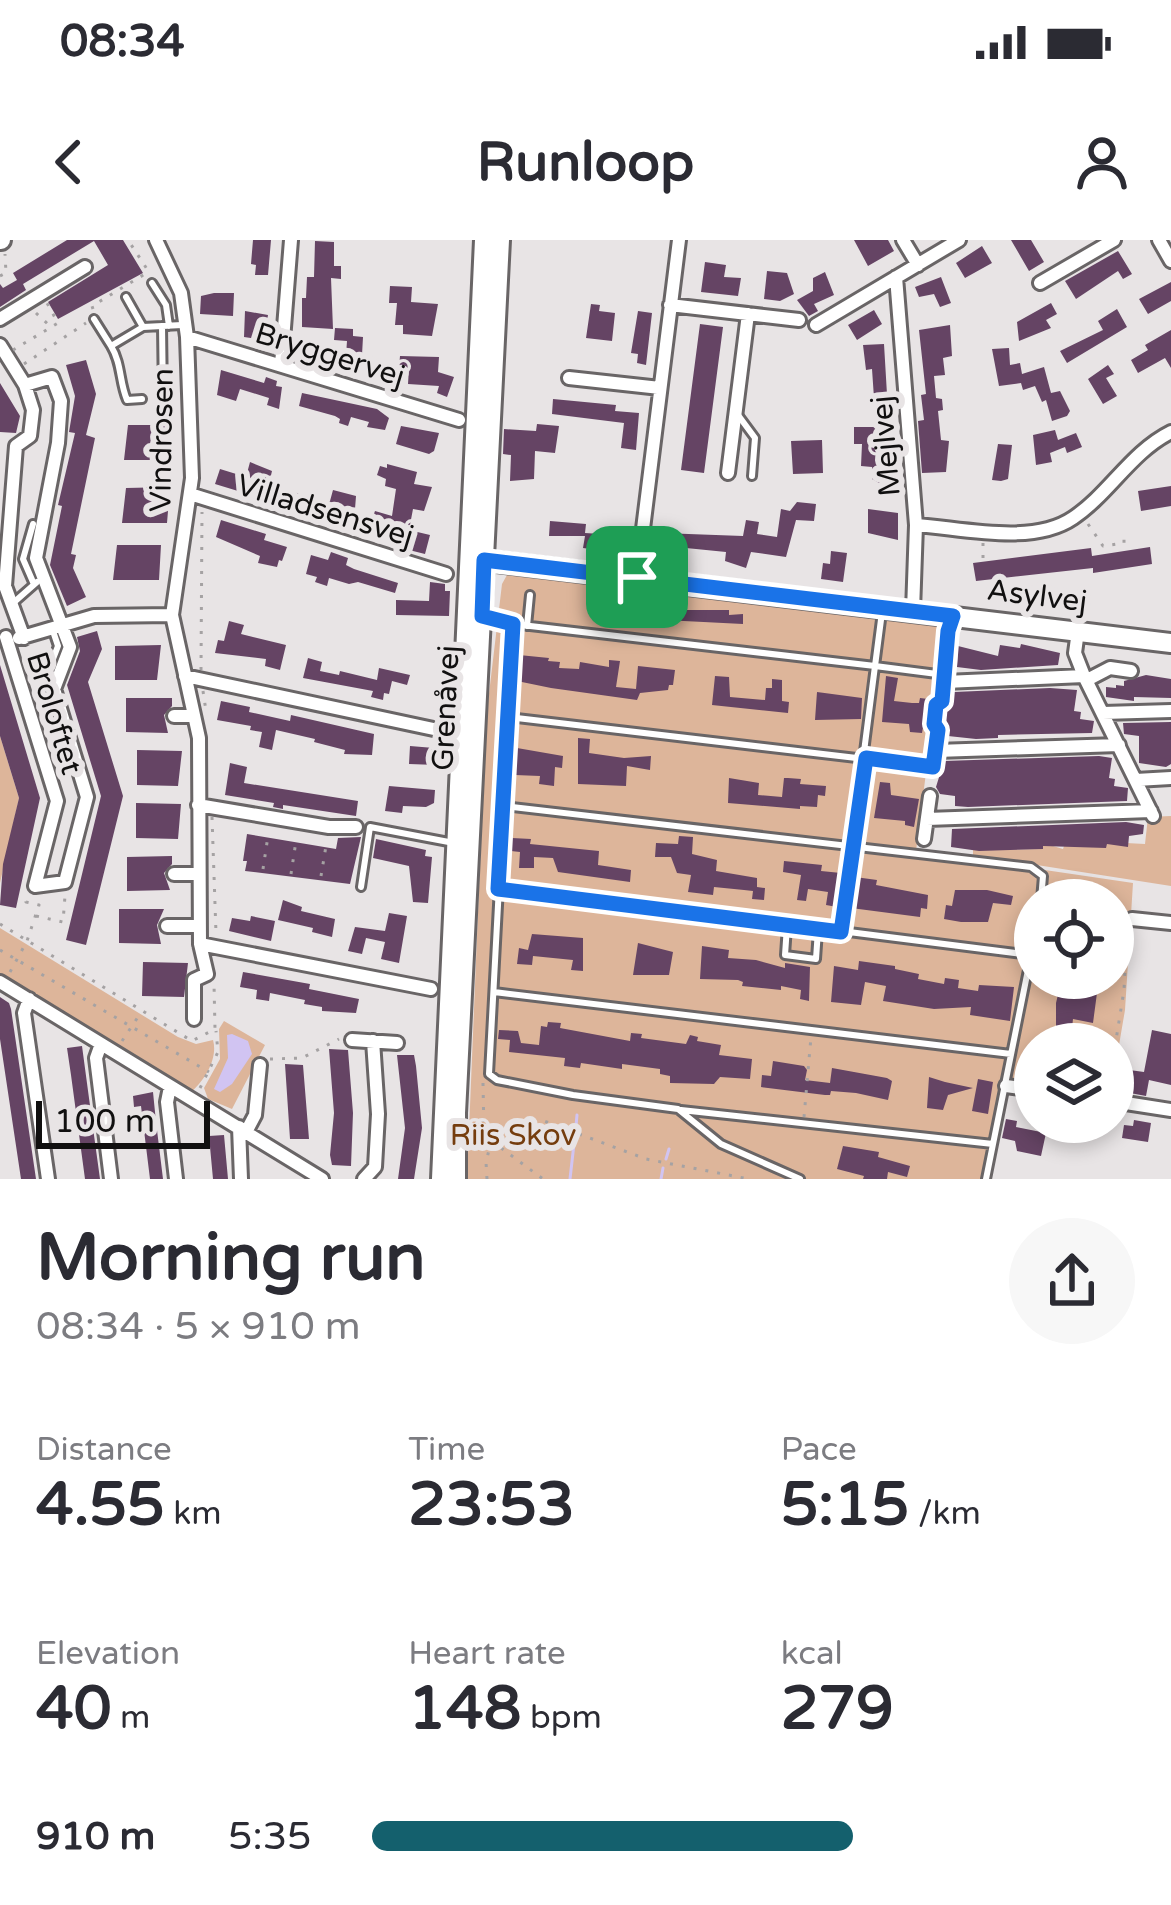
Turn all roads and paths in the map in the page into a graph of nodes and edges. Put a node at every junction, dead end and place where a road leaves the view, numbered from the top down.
1 (2, 240) edge
2 (128, 240) edge
3 (156, 240) edge
4 (291, 240) edge
5 (484, 240) edge
6 (500, 240) edge
7 (679, 240) edge
8 (903, 240) edge
9 (959, 240) edge
10 (1114, 240) edge
11 (1159, 240) edge
12 (1171, 261) edge
13 (918, 265) junction
14 (85, 267) dead end
15 (0, 276) edge
16 (896, 278) junction
17 (152, 283) dead end
18 (1040, 283) dead end
19 (41, 294) junction
20 (125, 297) dead end
21 (26, 303) junction
22 (670, 305) junction
23 (92, 306) dead end
24 (748, 314) junction
25 (0, 319) edge
26 (94, 319) dead end
27 (799, 320) dead end
28 (816, 325) dead end
29 (165, 326) junction
30 (51, 327) junction
31 (143, 327) junction
32 (76, 329) dead end
33 (186, 331) junction
34 (111, 346) junction
35 (6, 348) edge
36 (29, 361) dead end
37 (281, 365) junction
38 (568, 378) dead end
39 (25, 385) junction
40 (660, 388) junction
41 (164, 399) dead end
42 (142, 400) dead end
43 (736, 412) junction
44 (459, 420) dead end
45 (1171, 433) edge
46 (30, 436) junction
47 (58, 443) junction
48 (728, 473) dead end
49 (752, 476) dead end
50 (190, 494) junction
51 (1079, 513) junction
52 (33, 524) dead end
53 (916, 525) junction
54 (1124, 535) dead end
55 (476, 560) junction
56 (446, 574) dead end
57 (637, 577) junction
58 (39, 582) junction
59 (530, 595) dead end
60 (12, 604) junction
61 (883, 608) junction
62 (913, 611) junction
63 (172, 615) junction
64 (953, 616) junction
65 (57, 626) junction
66 (527, 626) junction
67 (1078, 632) junction
68 (3, 637) edge
69 (24, 638) junction
70 (1171, 643) edge
71 (948, 659) joint
72 (875, 666) junction
73 (1132, 671) dead end
74 (47, 672) dead end
75 (184, 676) junction
76 (941, 678) junction
77 (1085, 678) junction
78 (942, 701) dead end
79 (1171, 711) edge
80 (1103, 713) junction
81 (174, 716) dead end
82 (194, 716) junction
83 (508, 717) junction
84 (938, 730) dead end
85 (443, 731) dead end
86 (1119, 745) junction
87 (936, 751) junction
88 (866, 758) junction
89 (933, 767) joint
90 (183, 768) dead end
91 (199, 768) junction
92 (1171, 778) edge
93 (1136, 780) junction
94 (930, 796) dead end
95 (198, 805) junction
96 (503, 806) junction
97 (926, 819) junction
98 (182, 822) dead end
99 (198, 822) junction
100 (356, 827) dead end
101 (268, 836) dead end
102 (924, 839) dead end
103 (296, 841) dead end
104 (454, 843) junction
105 (326, 846) dead end
106 (854, 847) junction
107 (263, 869) dead end
108 (175, 874) dead end
109 (199, 874) junction
110 (291, 874) dead end
111 (321, 876) dead end
112 (1043, 879) edge
113 (65, 882) junction
114 (35, 886) junction
115 (361, 886) dead end
116 (498, 889) junction
117 (36, 916) junction
118 (1134, 920) edge
119 (1171, 923) edge
120 (0, 924) edge
121 (167, 926) dead end
122 (200, 926) junction
123 (787, 926) junction
124 (818, 930) junction
125 (841, 932) junction
126 (27, 941) junction
127 (200, 944) junction
128 (0, 950) edge
129 (1014, 954) edge
130 (17, 959) junction
131 (207, 974) junction
132 (2, 983) edge
133 (431, 989) dead end
134 (494, 992) junction
135 (29, 999) junction
136 (1022, 999) edge
137 (142, 1012) junction
138 (194, 1018) dead end
139 (131, 1028) junction
140 (215, 1029) junction
141 (811, 1029) junction
142 (352, 1040) joint
143 (373, 1041) junction
144 (397, 1043) dead end
145 (101, 1044) junction
146 (115, 1053) junction
147 (1011, 1054) junction
148 (260, 1065) joint
149 (209, 1072) junction
150 (483, 1075) dead end
151 (1006, 1086) junction
152 (170, 1087) junction
153 (1014, 1087) edge
154 (193, 1100) junction
155 (1134, 1104) edge
156 (677, 1109) junction
157 (1171, 1110) edge
158 (804, 1124) junction
159 (242, 1129) junction
160 (455, 1135) junction
161 (484, 1136) junction
162 (491, 1144) junction
163 (993, 1144) junction
164 (315, 1177) edge
165 (48, 1179) edge
166 (111, 1179) edge
167 (176, 1179) edge
168 (241, 1179) edge
169 (364, 1179) edge
170 (441, 1179) edge
171 (456, 1179) edge
172 (487, 1179) edge
173 (543, 1179) edge
174 (749, 1179) edge
175 (800, 1179) edge
176 (986, 1179) edge

1 - 15 path
2 - 23 path
3 - 33 street, Vindrosen
4 - 37 street
5 - 55 street, Grenåvej
6 - 55 street, Grenåvej
7 - 22 street
8 - 13 street
9 - 13 street
10 - 18 street
11 - 12 street
13 - 16 street
14 - 19 street
16 - 28 street
16 - 53 street, Mejlvej
17 - 29 lane
19 - 21 street
19 - 30 path
20 - 31 lane
21 - 25 street
21 - 30 path
22 - 24 street
22 - 40 street
24 - 27 street
24 - 43 street
26 - 34 lane
29 - 31 lane
29 - 33 lane
29 - 41 lane
30 - 35 path
31 - 34 lane
32 - 36 path
33 - 37 street, Bryggervej
33 - 50 street, Vindrosen
34 - 42 lane
35 - 39 street, Broloftet
37 - 44 street, Bryggervej
38 - 40 street
39 - 46 street, Broloftet
39 - 47 street, Broloftet
40 - 57 street
43 - 48 street
43 - 49 lane
45 - 51 street
46 - 47 street
46 - 60 street, Broloftet
47 - 58 street, Broloftet
50 - 56 street, Villadsensvej
50 - 63 street, Vindrosen
51 - 53 street
51 - 54 path
52 - 58 lane
53 - 62 street, Mejlvej
55 - 57 street, Asylvej
55 - 104 street, Grenåvej
55 - 160 street, Grenåvej
57 - 61 street, Asylvej
58 - 60 lane
58 - 65 street, Broloftet
59 - 66 lane
60 - 69 street, Broloftet
61 - 62 street, Asylvej
61 - 72 lane
62 - 64 street, Asylvej
63 - 65 street
63 - 75 street, Vindrosen
64 - 67 street, Asylvej
64 - 71 path
65 - 69 street
65 - 74 lane
65 - 113 street, Broloftet
66 - 72 lane
66 - 83 lane
67 - 70 street, Asylvej
67 - 77 street
68 - 69 street
68 - 114 street, Broloftet
71 - 76 street
72 - 76 lane
72 - 88 lane
73 - 77 street
75 - 82 street, Vindrosen
75 - 85 street
76 - 77 street
76 - 78 street
77 - 80 street
79 - 80 street
80 - 86 street
81 - 82 street
82 - 91 street, Vindrosen
83 - 88 lane
83 - 96 lane
84 - 87 street
86 - 87 street
86 - 93 street
87 - 89 street
88 - 89 lane
88 - 106 lane
90 - 91 street
91 - 95 street, Vindrosen
92 - 93 street
93 - 97 street
94 - 97 street
95 - 99 street, Vindrosen
95 - 100 street
96 - 106 lane
96 - 116 lane
97 - 102 street
98 - 99 street
99 - 109 street, Vindrosen
101 - 107 path
103 - 110 path
104 - 115 lane
104 - 170 street, Grenåvej
105 - 111 path
106 - 112 lane
106 - 125 lane
108 - 109 street
109 - 122 street, Vindrosen
113 - 114 street
113 - 117 path
114 - 117 path
116 - 123 lane
116 - 134 lane
117 - 126 path
118 - 119 street
120 - 126 path
121 - 122 street
122 - 127 street, Vindrosen
123 - 124 lane
123 - 124 lane
124 - 125 lane
125 - 129 lane
126 - 130 path
126 - 137 path
127 - 131 street, Vindrosen
127 - 133 street
128 - 130 path
130 - 132 path
130 - 139 path
131 - 138 street, Vindrosen
131 - 140 path
132 - 135 street
134 - 141 lane
134 - 156 lane
135 - 145 street
135 - 165 street
136 - 147 lane
137 - 139 path
137 - 140 path
139 - 146 path
139 - 149 path
140 - 149 path
141 - 147 lane
141 - 158 path
142 - 143 street
142 - 148 path
143 - 144 street
143 - 169 street
145 - 146 street
145 - 166 street
146 - 152 street
147 - 151 lane
148 - 159 street
149 - 154 path
150 - 161 path
151 - 153 street
151 - 163 lane
152 - 154 street
152 - 167 street
154 - 159 street
155 - 157 street
156 - 158 lane
156 - 175 lane
158 - 163 lane
159 - 164 street
159 - 168 street
160 - 161 path
160 - 171 street, Grenåvej
161 - 162 path
162 - 172 path
162 - 173 path
162 - 174 path
163 - 176 lane

